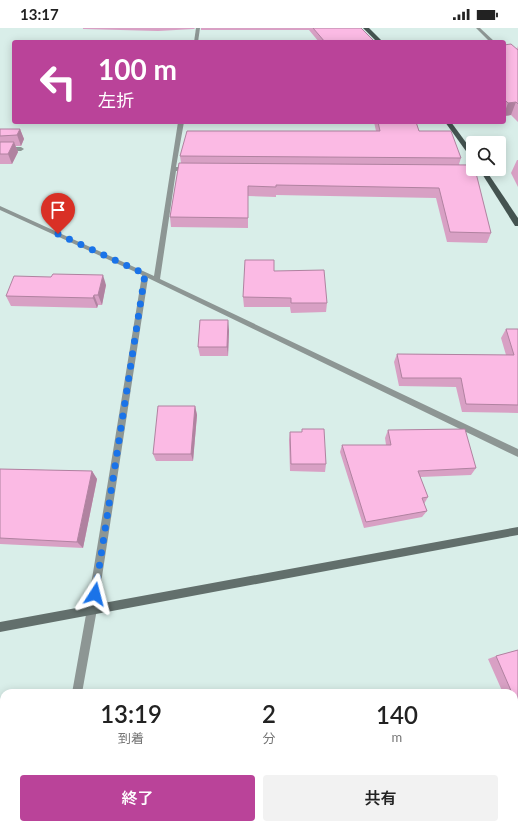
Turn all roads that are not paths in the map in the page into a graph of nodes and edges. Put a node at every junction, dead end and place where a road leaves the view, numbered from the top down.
1 (198, 28) edge
2 (366, 28) edge
3 (478, 28) edge
4 (196, 40) edge
5 (378, 40) edge
6 (492, 40) edge
7 (181, 124) edge
8 (449, 124) edge
9 (466, 147) edge
10 (0, 149) edge
11 (21, 149) dead end
12 (173, 169) junction
13 (196, 169) edge
14 (484, 176) edge
15 (0, 208) edge
16 (518, 224) edge
17 (145, 274) junction
18 (157, 280) junction
19 (518, 453) edge
20 (518, 531) edge
21 (92, 609) junction
22 (0, 627) edge
23 (79, 689) edge

1 - 4 street
2 - 5 main road
3 - 6 street
7 - 12 street
8 - 9 main road
10 - 11 street
12 - 13 street
12 - 18 street
14 - 16 main road
15 - 17 street
17 - 18 street
17 - 21 street
18 - 19 street
20 - 21 street
21 - 22 street
21 - 23 street

